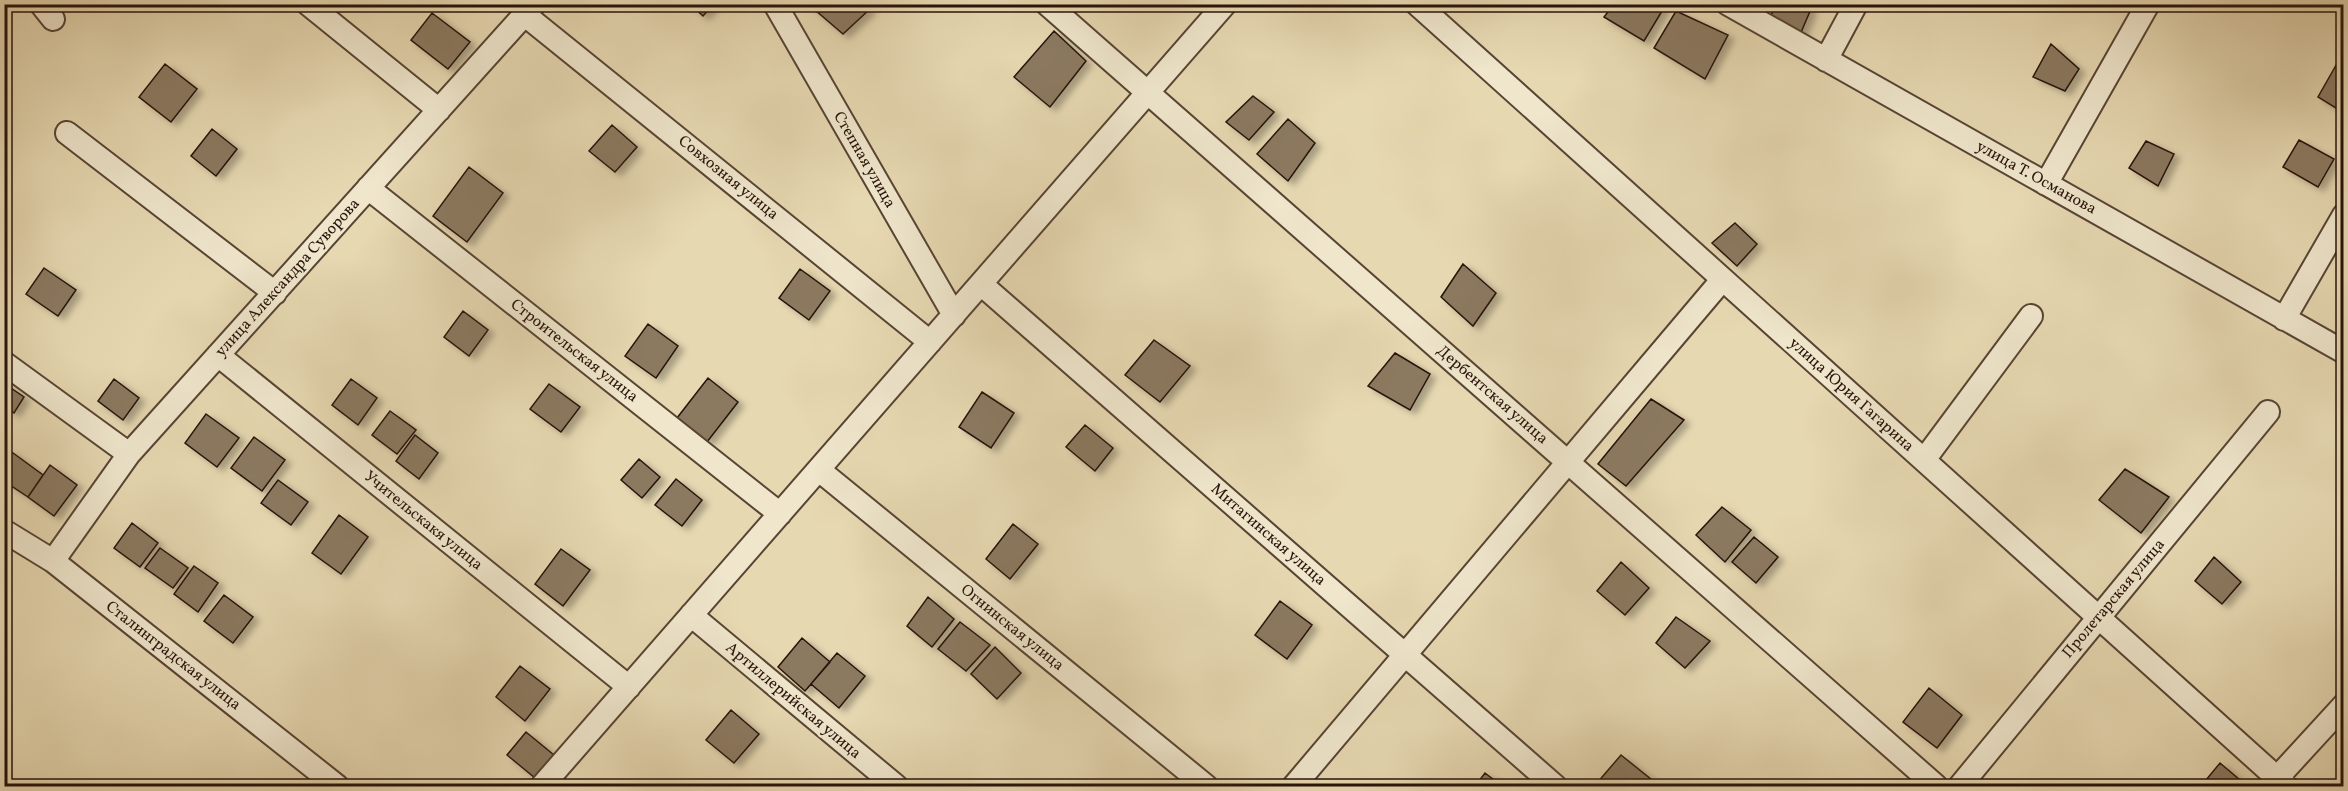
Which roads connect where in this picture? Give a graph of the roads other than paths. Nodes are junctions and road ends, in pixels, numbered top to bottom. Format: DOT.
graph roads {
  1 [pos="308,4"];
  2 [pos="775,4"];
  3 [pos="1047,4"];
  4 [pos="1226,4"];
  5 [pos="1417,4"];
  6 [pos="1728,4"];
  7 [pos="1857,4"];
  8 [pos="2148,4"];
  9 [pos="530,10"];
  10 [pos="1826,60"];
  11 [pos="1148,93"];
  12 [pos="439,110"];
  13 [pos="67,134"];
  14 [pos="2046,184"];
  15 [pos="368,188"];
  16 [pos="2343,215"];
  17 [pos="1722,280"];
  18 [pos="981,284"];
  19 [pos="274,293"];
  20 [pos="954,315"];
  21 [pos="2031,315"];
  22 [pos="2284,319"];
  23 [pos="930,342"];
  24 [pos="2343,352"];
  25 [pos="218,356"];
  26 [pos="4,363"];
  27 [pos="2268,412"];
  28 [pos="129,454"];
  29 [pos="1924,460"];
  30 [pos="1568,462"];
  31 [pos="819,470"];
  32 [pos="780,514"];
  33 [pos="4,531"];
  34 [pos="53,561"];
  35 [pos="691,615"];
  36 [pos="2099,618"];
  37 [pos="1405,655"];
  38 [pos="629,687"];
  39 [pos="2343,705"];
  40 [pos="2282,782"];
  41 [pos="337,786"];
  42 [pos="543,786"];
  43 [pos="896,786"];
  44 [pos="1206,786"];
  45 [pos="1294,786"];
  46 [pos="1555,786"];
  47 [pos="1936,786"];
  48 [pos="1960,786"];
  1 -- 12 [label="street"];
  2 -- 20 [label="street, Степная улица"];
  3 -- 11 [label="street, Дербентская улица"];
  4 -- 11 [label="street"];
  5 -- 17 [label="street, улица Юрия Гагарина"];
  6 -- 10 [label="street, улица Т. Османова"];
  7 -- 10 [label="street"];
  8 -- 14 [label="street"];
  9 -- 12 [label="street, улица Александра Суворова"];
  9 -- 23 [label="street, Совхозная улица"];
  10 -- 14 [label="street, улица Т. Османова"];
  11 -- 18 [label="street"];
  11 -- 30 [label="street, Дербентская улица"];
  12 -- 15 [label="street, улица Александра Суворова"];
  13 -- 19 [label="street"];
  14 -- 22 [label="street, улица Т. Османова"];
  15 -- 19 [label="street, улица Александра Суворова"];
  15 -- 32 [label="street, Строительская улица"];
  16 -- 22 [label="street"];
  17 -- 29 [label="street, улица Юрия Гагарина"];
  17 -- 30 [label="street"];
  18 -- 20 [label="street"];
  18 -- 37 [label="street, Митагинская улица"];
  19 -- 25 [label="street, улица Александра Суворова"];
  20 -- 23 [label="street"];
  21 -- 29 [label="street"];
  22 -- 24 [label="street, улица Т. Османова"];
  23 -- 31 [label="street"];
  25 -- 28 [label="street, улица Александра Суворова"];
  25 -- 38 [label="street, Учительскакя улица"];
  26 -- 28 [label="street"];
  27 -- 36 [label="street, Пролетарская улица"];
  28 -- 34 [label="street, улица Александра Суворова"];
  29 -- 36 [label="street, улица Юрия Гагарина"];
  30 -- 37 [label="street"];
  30 -- 47 [label="street, Дербентская улица"];
  31 -- 32 [label="street"];
  31 -- 44 [label="street, Огнинская улица"];
  32 -- 35 [label="street"];
  33 -- 34 [label="street, Сталинградская улица"];
  34 -- 41 [label="street, Сталинградская улица"];
  35 -- 38 [label="street"];
  35 -- 43 [label="street, Артиллерийская улица"];
  36 -- 40 [label="street, улица Юрия Гагарина"];
  36 -- 48 [label="street, Пролетарская улица"];
  37 -- 45 [label="street"];
  37 -- 46 [label="street, Митагинская улица"];
  38 -- 42 [label="street"];
  39 -- 40 [label="street"];
}
